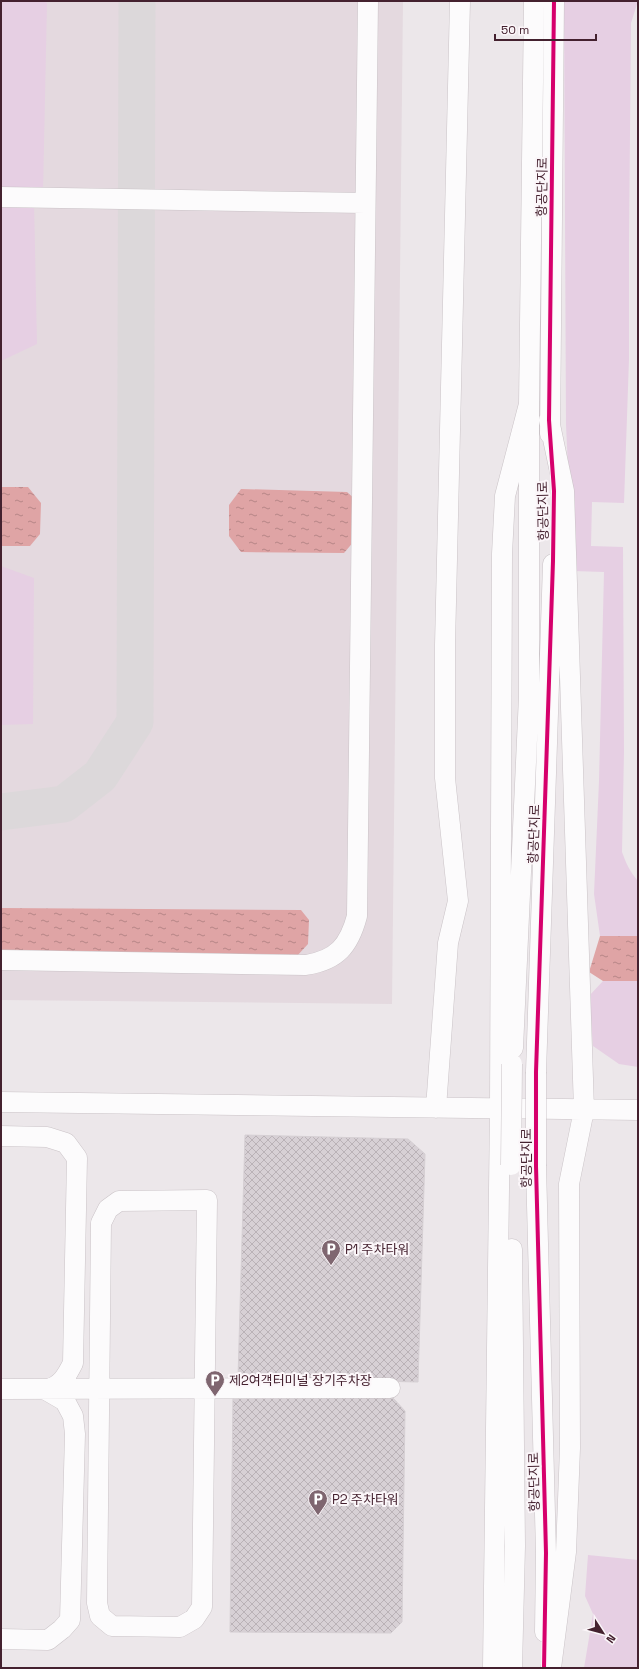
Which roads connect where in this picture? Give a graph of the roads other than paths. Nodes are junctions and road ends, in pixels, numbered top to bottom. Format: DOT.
graph roads {
  1 [pos="368,1"];
  2 [pos="460,1"];
  3 [pos="534,1"];
  4 [pos="554,1"];
  5 [pos="1,197"];
  6 [pos="364,202"];
  7 [pos="529,404"];
  8 [pos="559,561"];
  9 [pos="1,960"];
  10 [pos="1,1102"];
  11 [pos="436,1108"];
  12 [pos="500,1109"];
  13 [pos="584,1110"];
  14 [pos="638,1110"];
  15 [pos="1,1136"];
  16 [pos="390,1388"];
  17 [pos="1,1389"];
  18 [pos="99,1389"];
  19 [pos="205,1389"];
  20 [pos="46,1390"];
  21 [pos="1,1639"];
  22 [pos="493,1668"];
  23 [pos="512,1668"];
  24 [pos="544,1668"];
  25 [pos="551,1668"];
  1 -- 6 [label="street"];
  2 -- 11 [label="street"];
  3 -- 7 [label="street, 항공단지로"];
  4 -- 8 [label="street, 항공단지로"];
  5 -- 6 [label="street"];
  6 -- 9 [label="street"];
  7 -- 12 [label="street"];
  7 -- 23 [label="street, 항공단지로, bridge"];
  8 -- 13 [label="street"];
  8 -- 24 [label="street, 항공단지로, bridge"];
  10 -- 11 [label="street"];
  11 -- 12 [label="street"];
  12 -- 13 [label="street"];
  12 -- 22 [label="street"];
  13 -- 14 [label="street"];
  13 -- 25 [label="street"];
  15 -- 20 [label="street"];
  16 -- 19 [label="street"];
  17 -- 20 [label="street"];
  18 -- 19 [label="street"];
  18 -- 19 [label="street"];
  18 -- 19 [label="street"];
  18 -- 20 [label="street"];
  20 -- 21 [label="street"];
}
